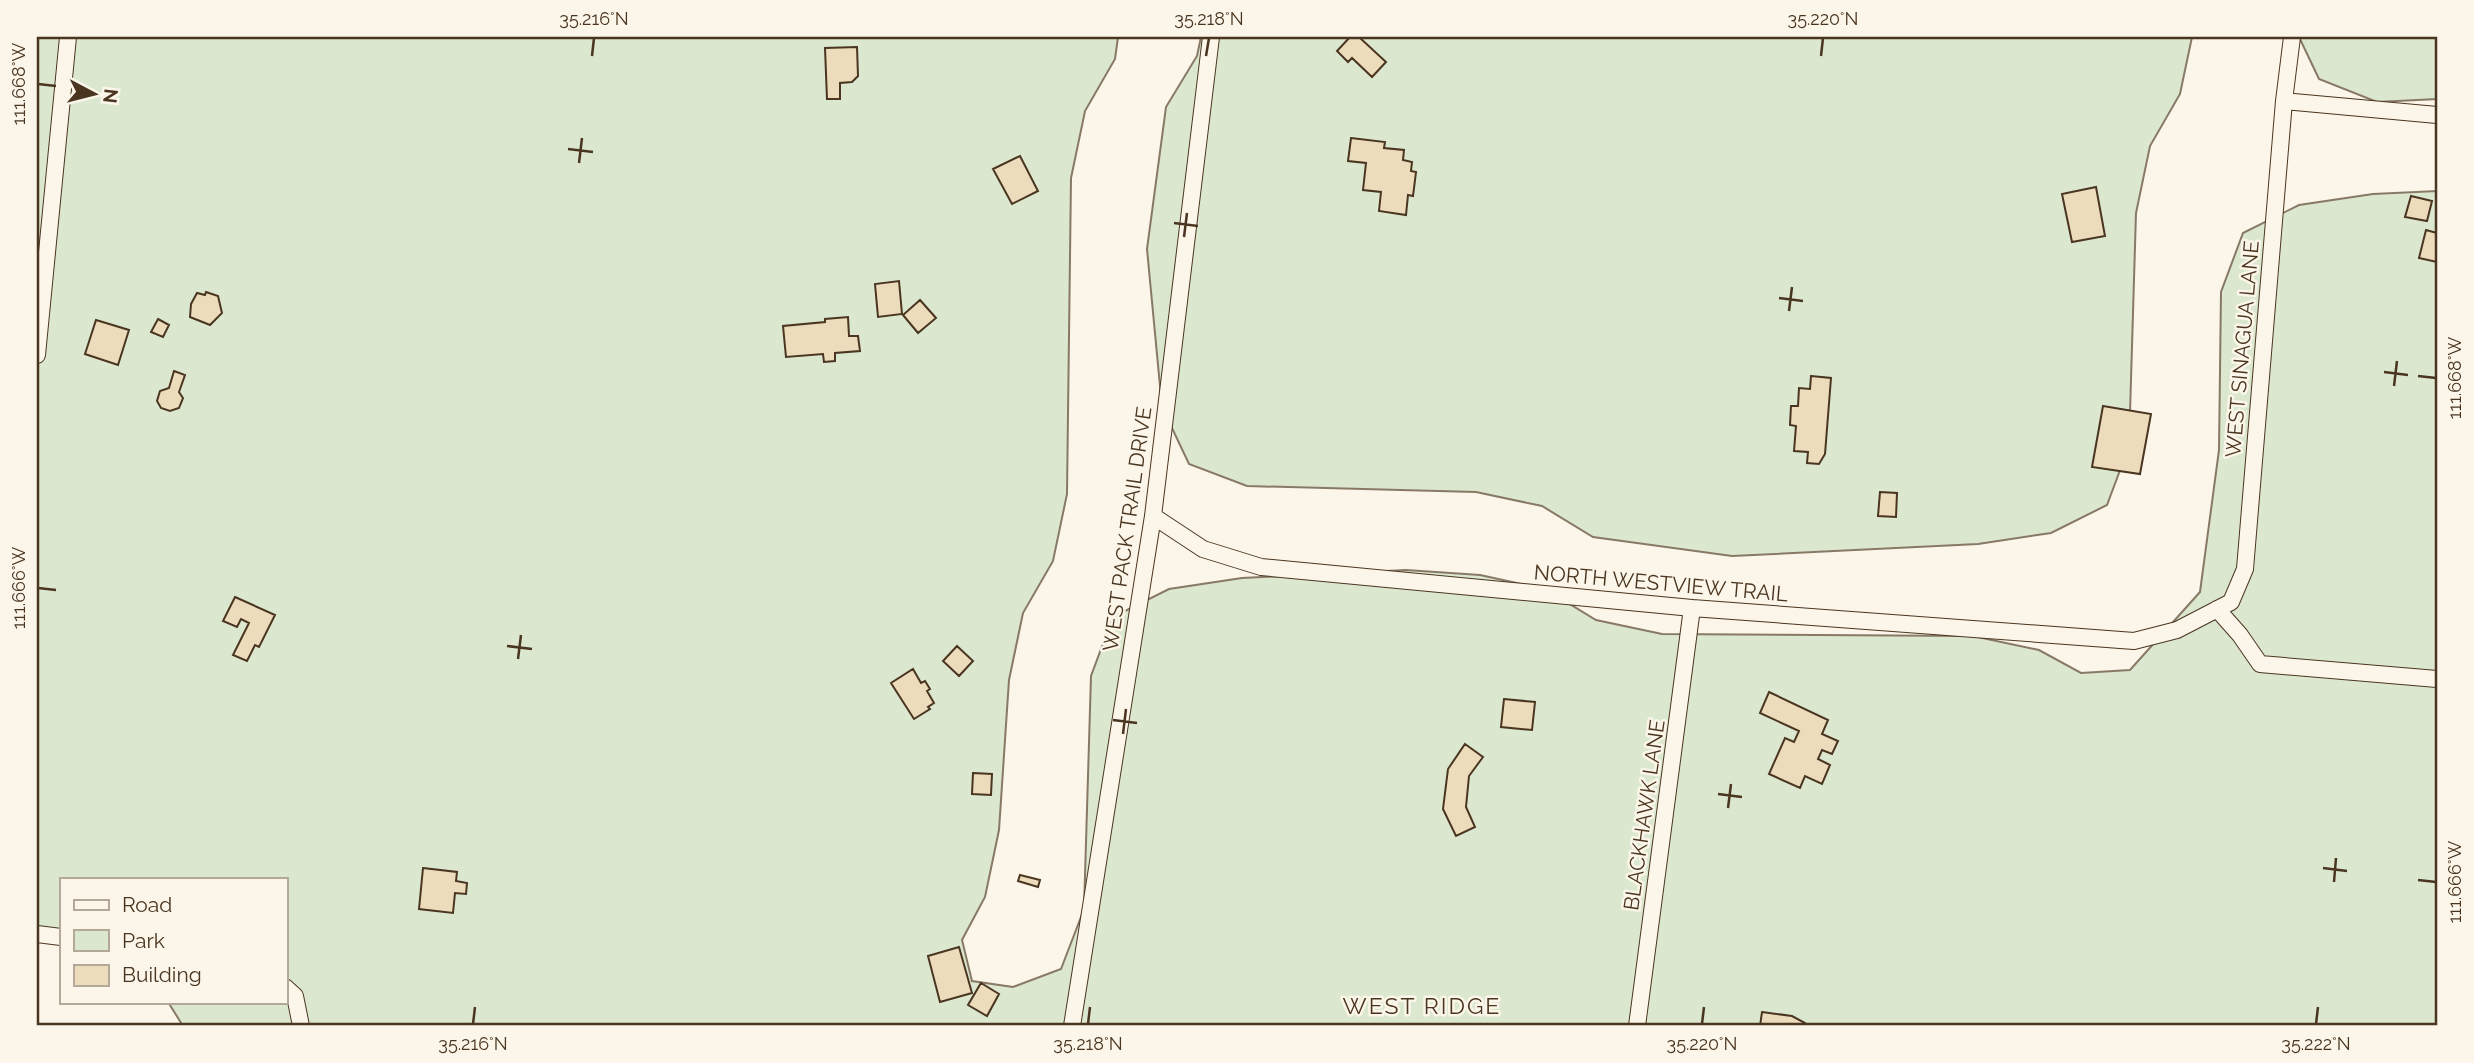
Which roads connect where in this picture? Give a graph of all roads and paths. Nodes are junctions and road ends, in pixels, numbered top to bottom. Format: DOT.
graph roads {
  1 [pos="68,37"];
  2 [pos="1211,37"];
  3 [pos="2291,37"];
  4 [pos="2284,101"];
  5 [pos="2437,115"];
  6 [pos="37,355"];
  7 [pos="1153,516"];
  8 [pos="1692,608"];
  9 [pos="2217,609"];
  10 [pos="2178,630"];
  11 [pos="2437,679"];
  12 [pos="37,933"];
  13 [pos="60,937"];
  14 [pos="287,989"];
  15 [pos="301,1026"];
  16 [pos="1072,1026"];
  17 [pos="1637,1026"];
  1 -- 6 [label="street"];
  2 -- 7 [label="street, WEST PACK TRAIL DRIVE"];
  3 -- 4 [label="street, WEST SINAGUA LANE"];
  4 -- 5 [label="street"];
  4 -- 9 [label="street, WEST SINAGUA LANE"];
  7 -- 8 [label="street, NORTH WESTVIEW TRAIL"];
  7 -- 16 [label="street, WEST PACK TRAIL DRIVE"];
  8 -- 10 [label="street, NORTH WESTVIEW TRAIL"];
  8 -- 17 [label="street, BLACKHAWK LANE"];
  9 -- 10 [label="street, WEST SINAGUA LANE"];
  9 -- 11 [label="street"];
  12 -- 13 [label="street"];
  14 -- 15 [label="street"];
}
